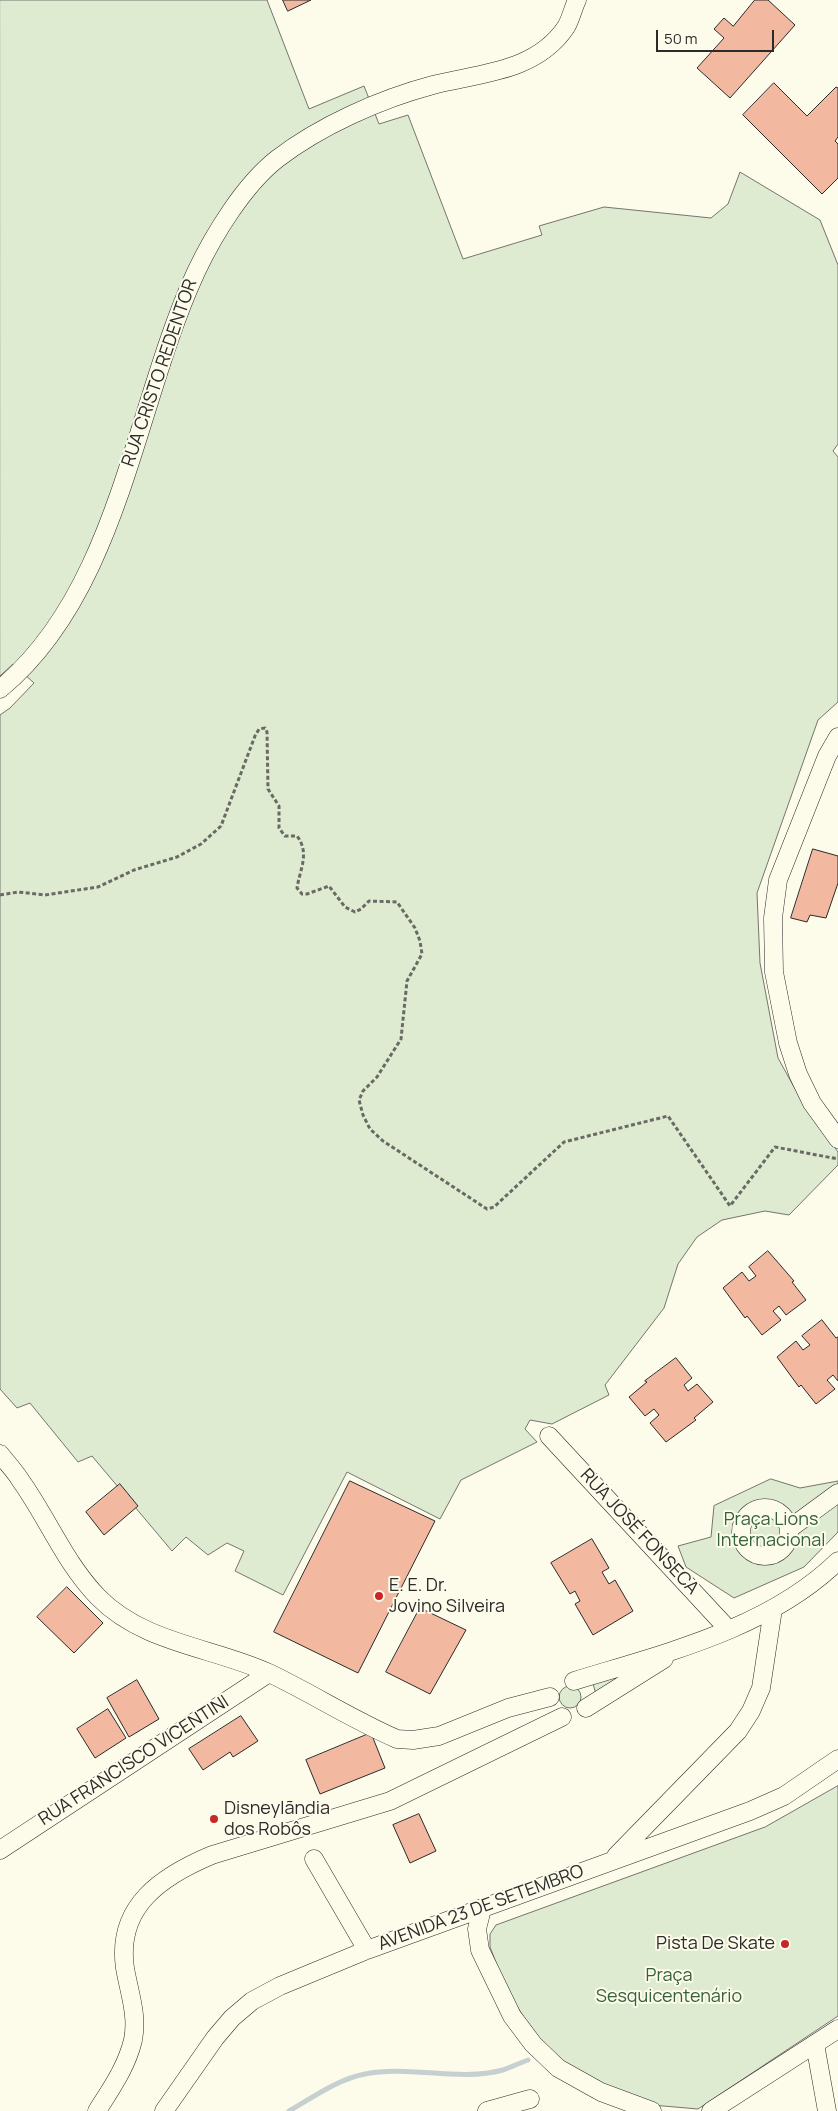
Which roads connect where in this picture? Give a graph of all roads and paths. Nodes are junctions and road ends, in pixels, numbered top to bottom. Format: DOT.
graph roads {
  1 [pos="577,0"];
  2 [pos="0,689"];
  3 [pos="838,737"];
  4 [pos="0,895"];
  5 [pos="838,1139"];
  6 [pos="838,1159"];
  7 [pos="550,1436"];
  8 [pos="0,1454"];
  9 [pos="838,1494"];
  10 [pos="789,1529"];
  11 [pos="838,1561"];
  12 [pos="773,1609"];
  13 [pos="728,1629"];
  14 [pos="693,1643"];
  15 [pos="269,1673"];
  16 [pos="574,1680"];
  17 [pos="550,1697"];
  18 [pos="586,1708"];
  19 [pos="562,1717"];
  20 [pos="838,1758"];
  21 [pos="0,1850"];
  22 [pos="314,1859"];
  23 [pos="612,1860"];
  24 [pos="482,1910"];
  25 [pos="366,1950"];
  26 [pos="838,2029"];
  27 [pos="816,2044"];
  28 [pos="530,2099"];
  29 [pos="97,2111"];
  30 [pos="164,2111"];
  31 [pos="487,2111"];
  32 [pos="652,2111"];
  33 [pos="710,2111"];
  34 [pos="827,2111"];
  1 -- 2 [label="street, RUA CRISTO REDENTOR"];
  3 -- 5 [label="street"];
  4 -- 6 [label="path"];
  7 -- 13 [label="street, RUA JOSÉ FONSECA"];
  8 -- 15 [label="street"];
  9 -- 10 [label="street"];
  11 -- 12 [label="street"];
  12 -- 13 [label="street"];
  12 -- 23 [label="street"];
  13 -- 14 [label="street"];
  14 -- 16 [label="street"];
  14 -- 18 [label="street"];
  15 -- 17 [label="street"];
  15 -- 21 [label="street, RUA FRANCISCO VICENTINI"];
  16 -- 17 [label="street"];
  16 -- 18 [label="street"];
  17 -- 19 [label="street"];
  18 -- 19 [label="street"];
  19 -- 29 [label="street"];
  20 -- 23 [label="street, AVENIDA 23 DE SETEMBRO"];
  22 -- 25 [label="street"];
  23 -- 24 [label="street, AVENIDA 23 DE SETEMBRO"];
  24 -- 25 [label="street, AVENIDA 23 DE SETEMBRO"];
  24 -- 32 [label="street"];
  25 -- 30 [label="street, AVENIDA 23 DE SETEMBRO"];
  26 -- 27 [label="street"];
  27 -- 33 [label="street"];
  27 -- 34 [label="street"];
  28 -- 31 [label="street"];
}
